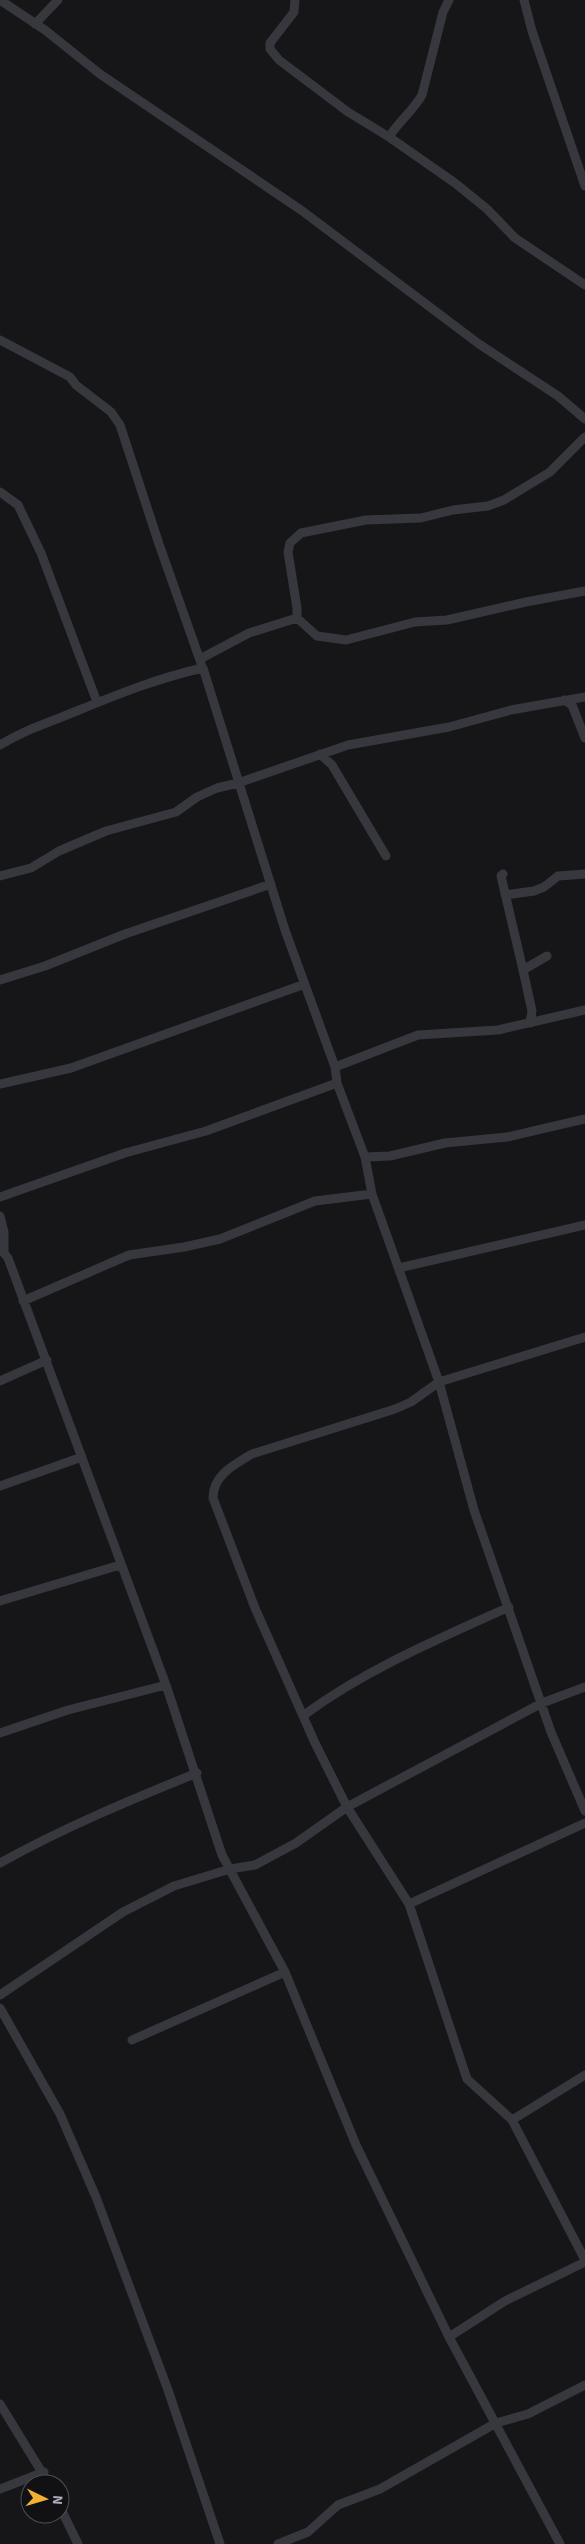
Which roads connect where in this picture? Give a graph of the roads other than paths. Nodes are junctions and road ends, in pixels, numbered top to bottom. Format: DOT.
graph roads {
  1 [pos="0,0"];
  2 [pos="58,0"];
  3 [pos="294,0"];
  4 [pos="449,0"];
  5 [pos="524,0"];
  6 [pos="35,24"];
  7 [pos="389,137"];
  8 [pos="585,186"];
  9 [pos="585,285"];
  10 [pos="0,340"];
  11 [pos="585,419"];
  12 [pos="585,437"];
  13 [pos="0,492"];
  14 [pos="585,591"];
  15 [pos="297,618"];
  16 [pos="201,664"];
  17 [pos="585,696"];
  18 [pos="564,700"];
  19 [pos="97,702"];
  20 [pos="585,738"];
  21 [pos="0,745"];
  22 [pos="320,754"];
  23 [pos="238,783"];
  24 [pos="386,856"];
  25 [pos="503,874"];
  26 [pos="585,874"];
  27 [pos="0,876"];
  28 [pos="271,884"];
  29 [pos="505,896"];
  30 [pos="547,956"];
  31 [pos="523,970"];
  32 [pos="0,980"];
  33 [pos="306,984"];
  34 [pos="585,1010"];
  35 [pos="530,1023"];
  36 [pos="335,1067"];
  37 [pos="337,1083"];
  38 [pos="0,1084"];
  39 [pos="585,1119"];
  40 [pos="365,1157"];
  41 [pos="372,1194"];
  42 [pos="0,1197"];
  43 [pos="0,1216"];
  44 [pos="585,1226"];
  45 [pos="2,1250"];
  46 [pos="399,1268"];
  47 [pos="23,1301"];
  48 [pos="585,1337"];
  49 [pos="46,1360"];
  50 [pos="0,1381"];
  51 [pos="439,1382"];
  52 [pos="82,1457"];
  53 [pos="0,1486"];
  54 [pos="120,1565"];
  55 [pos="0,1601"];
  56 [pos="509,1607"];
  57 [pos="166,1685"];
  58 [pos="585,1687"];
  59 [pos="542,1703"];
  60 [pos="304,1715"];
  61 [pos="0,1733"];
  62 [pos="197,1773"];
  63 [pos="347,1807"];
  64 [pos="585,1811"];
  65 [pos="585,1823"];
  66 [pos="0,1863"];
  67 [pos="230,1869"];
  68 [pos="409,1904"];
  69 [pos="285,1972"];
  70 [pos="0,1995"];
  71 [pos="0,2008"];
  72 [pos="132,2040"];
  73 [pos="585,2075"];
  74 [pos="512,2120"];
  75 [pos="585,2261"];
  76 [pos="448,2336"];
  77 [pos="585,2385"];
  78 [pos="0,2404"];
  79 [pos="496,2423"];
  80 [pos="44,2472"];
  81 [pos="0,2489"];
  82 [pos="68,2524"];
  83 [pos="78,2544"];
  84 [pos="220,2544"];
  85 [pos="278,2544"];
  86 [pos="560,2544"];
  1 -- 6 [label="street"];
  2 -- 6 [label="street"];
  3 -- 7 [label="street"];
  4 -- 7 [label="street"];
  5 -- 8 [label="street"];
  6 -- 11 [label="street"];
  7 -- 9 [label="street"];
  10 -- 16 [label="street"];
  12 -- 15 [label="street"];
  13 -- 19 [label="street"];
  14 -- 15 [label="street"];
  15 -- 16 [label="street"];
  16 -- 19 [label="street"];
  16 -- 23 [label="street"];
  17 -- 18 [label="street"];
  18 -- 20 [label="street"];
  18 -- 22 [label="street"];
  19 -- 21 [label="street"];
  22 -- 23 [label="street"];
  22 -- 24 [label="street"];
  23 -- 27 [label="street"];
  23 -- 28 [label="street"];
  25 -- 29 [label="street"];
  26 -- 29 [label="street"];
  28 -- 32 [label="street"];
  28 -- 33 [label="street"];
  29 -- 31 [label="street"];
  30 -- 31 [label="street"];
  31 -- 35 [label="street"];
  33 -- 36 [label="street"];
  33 -- 38 [label="street"];
  34 -- 35 [label="street"];
  35 -- 36 [label="street"];
  36 -- 37 [label="street"];
  37 -- 40 [label="street"];
  37 -- 42 [label="street"];
  39 -- 40 [label="street"];
  40 -- 41 [label="street"];
  41 -- 46 [label="street"];
  41 -- 47 [label="street"];
  43 -- 45 [label="street"];
  44 -- 46 [label="street"];
  45 -- 47 [label="street"];
  46 -- 51 [label="street"];
  47 -- 49 [label="street"];
  48 -- 51 [label="street"];
  49 -- 50 [label="street"];
  49 -- 52 [label="street"];
  51 -- 56 [label="street"];
  51 -- 60 [label="street"];
  52 -- 53 [label="street"];
  52 -- 54 [label="street"];
  54 -- 55 [label="street"];
  54 -- 57 [label="street"];
  56 -- 59 [label="street"];
  56 -- 60 [label="street"];
  57 -- 61 [label="street"];
  57 -- 62 [label="street"];
  58 -- 59 [label="street"];
  59 -- 63 [label="street"];
  59 -- 64 [label="street"];
  60 -- 63 [label="street"];
  62 -- 66 [label="street"];
  62 -- 67 [label="street"];
  63 -- 67 [label="street"];
  63 -- 68 [label="street"];
  65 -- 68 [label="street"];
  67 -- 69 [label="street"];
  67 -- 70 [label="street"];
  68 -- 74 [label="street"];
  69 -- 72 [label="street"];
  69 -- 76 [label="street"];
  71 -- 84 [label="street"];
  73 -- 74 [label="street"];
  74 -- 75 [label="street"];
  75 -- 76 [label="street"];
  76 -- 79 [label="street"];
  77 -- 79 [label="street"];
  78 -- 80 [label="street"];
  79 -- 85 [label="street"];
  79 -- 86 [label="street"];
  80 -- 81 [label="street"];
  82 -- 83 [label="street"];
}
